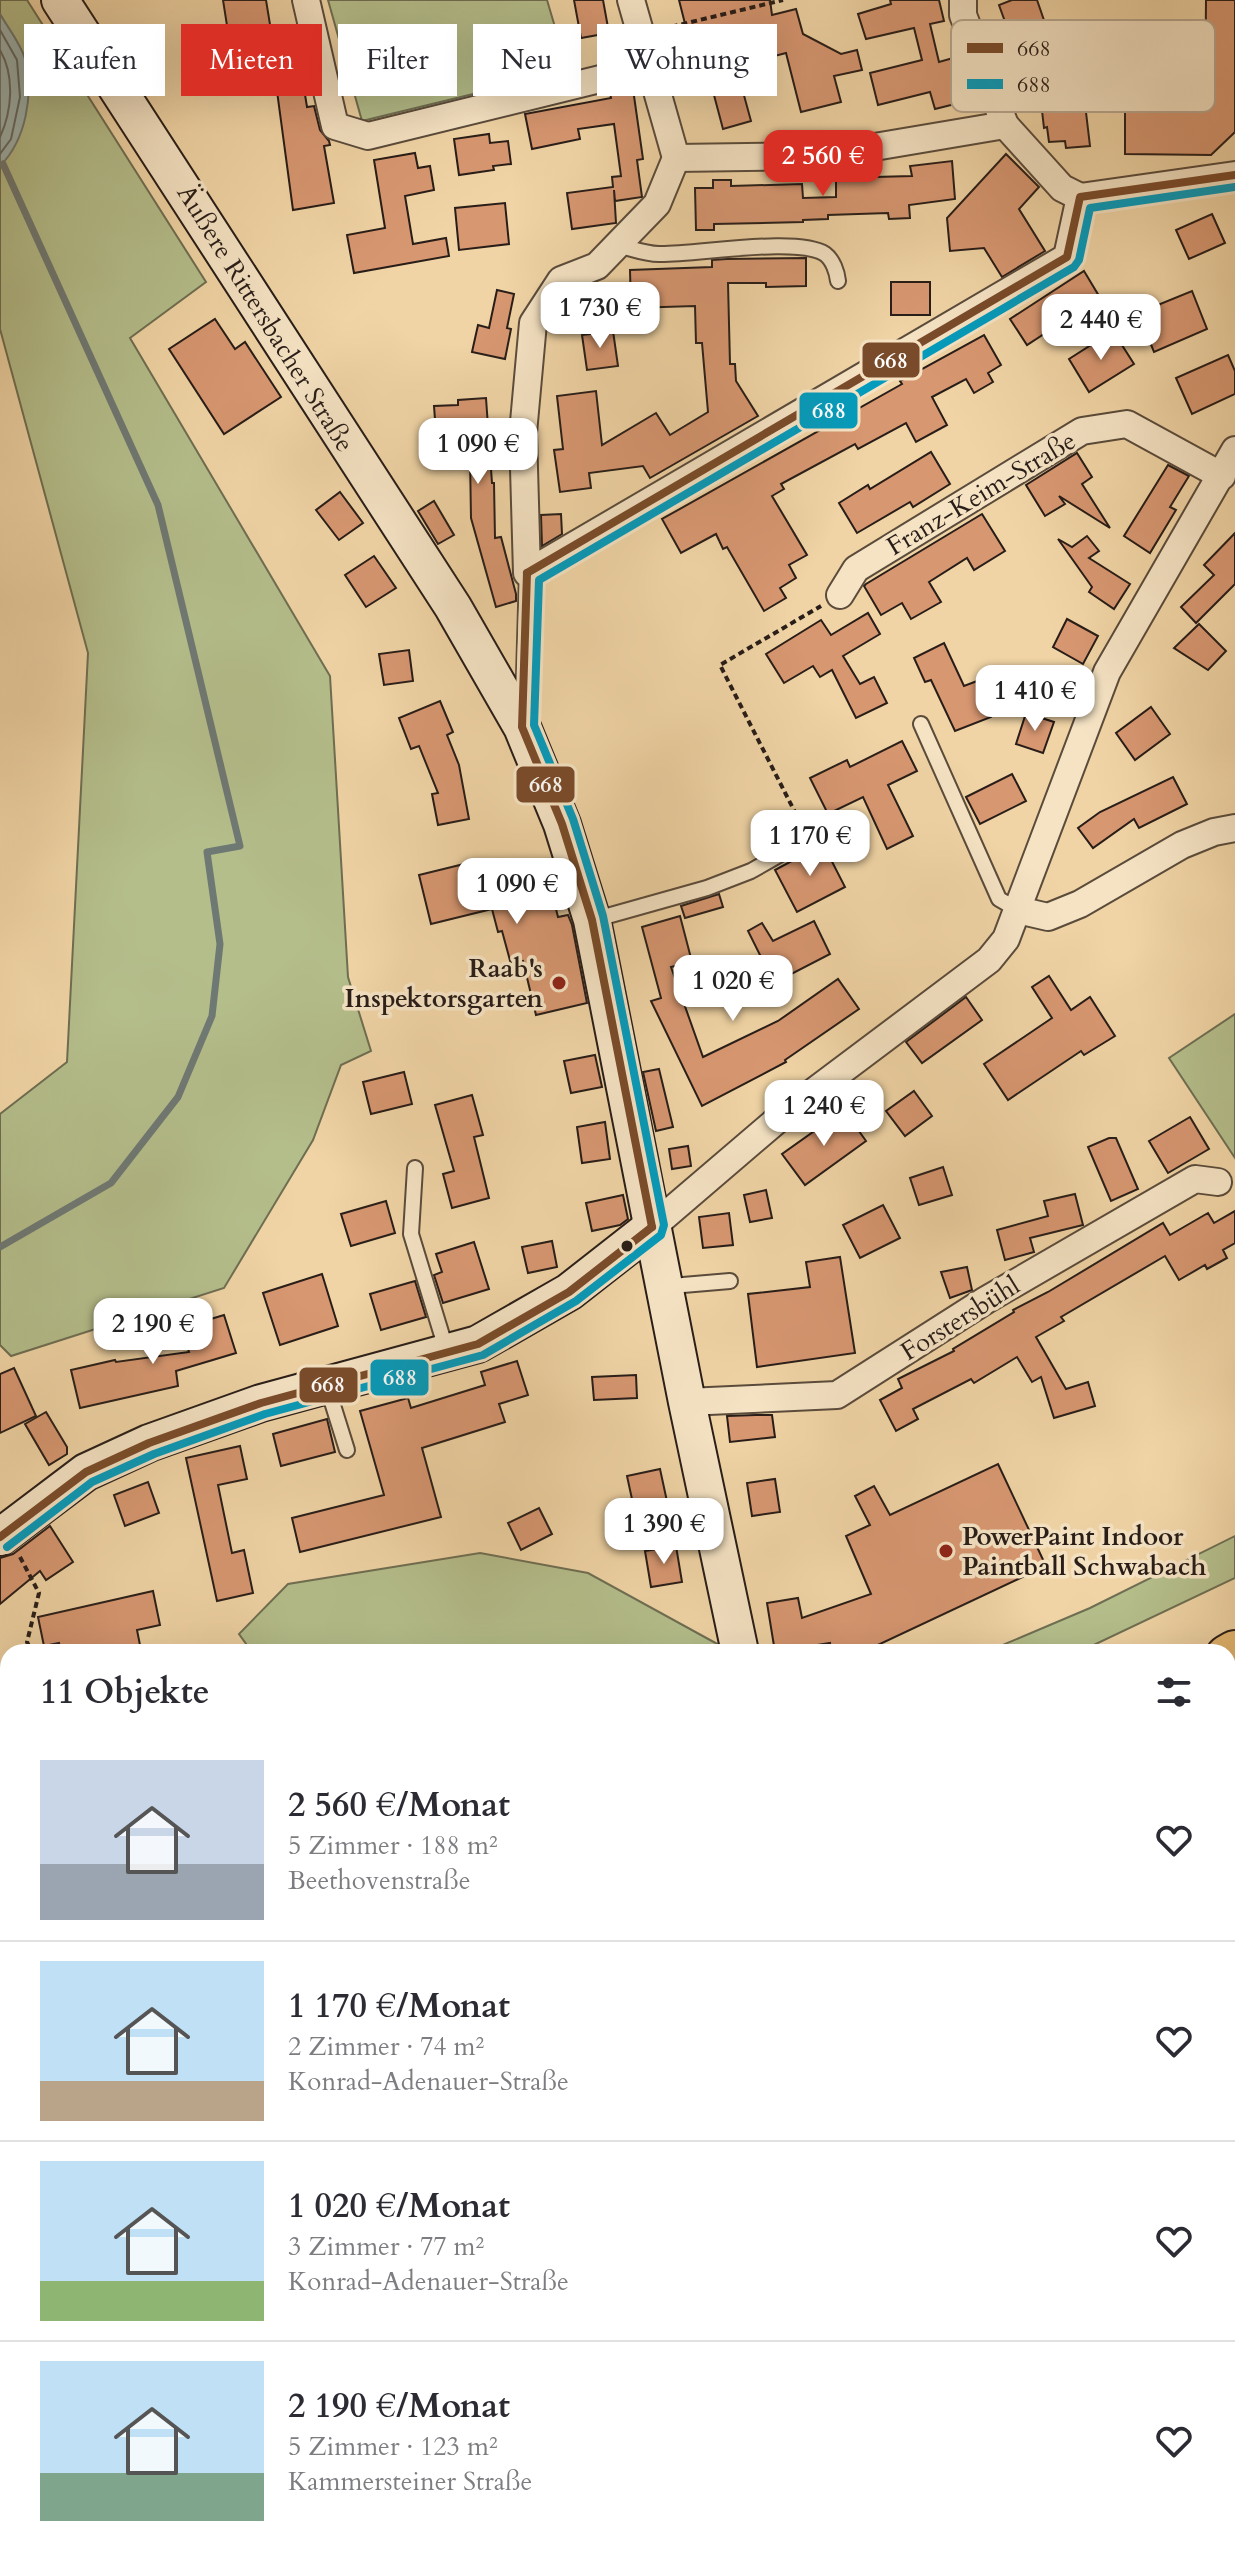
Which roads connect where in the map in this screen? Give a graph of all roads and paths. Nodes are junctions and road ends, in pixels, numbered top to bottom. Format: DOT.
graph roads {
  1 [pos="60,0"];
  2 [pos="306,0"];
  3 [pos="631,0"];
  4 [pos="783,0"];
  5 [pos="963,0"];
  6 [pos="965,20"];
  7 [pos="637,24"];
  8 [pos="682,24"];
  9 [pos="597,80"];
  10 [pos="658,96"];
  11 [pos="1000,112"];
  12 [pos="1005,125"];
  13 [pos="676,158"];
  14 [pos="1235,175"];
  15 [pos="1080,197"];
  16 [pos="617,245"];
  17 [pos="838,281"];
  18 [pos="1235,450"];
  19 [pos="1222,476"];
  20 [pos="527,573"];
  21 [pos="840,595"];
  22 [pos="921,724"];
  23 [pos="522,727"];
  24 [pos="1235,828"];
  25 [pos="809,838"];
  26 [pos="1018,910"];
  27 [pos="592,920"];
  28 [pos="415,1168"];
  29 [pos="1218,1182"];
  30 [pos="652,1227"];
  31 [pos="730,1281"];
  32 [pos="665,1290"];
  33 [pos="447,1352"];
  34 [pos="327,1385"];
  35 [pos="687,1402"];
  36 [pos="347,1450"];
  37 [pos="4,1535"];
  38 [pos="28,1644"];
  39 [pos="738,1644"];
  1 -- 23 [label="main road, Äußere Rittersbacher Straße"];
  2 -- 9 [label="street"];
  3 -- 7 [label="street"];
  4 -- 8 [label="path"];
  5 -- 6 [label="street"];
  10 -- 13 [label="street"];
  11 -- 12 [label="street"];
  12 -- 13 [label="street"];
  12 -- 15 [label="street"];
  13 -- 16 [label="street"];
  14 -- 15 [label="street"];
  15 -- 20 [label="street"];
  16 -- 17 [label="lane"];
  16 -- 20 [label="street"];
  18 -- 19 [label="street"];
  19 -- 21 [label="street, Franz-Keim-Straße"];
  19 -- 26 [label="street"];
  20 -- 23 [label="lane"];
  21 -- 25 [label="path"];
  22 -- 26 [label="lane"];
  23 -- 27 [label="main road, Äußere Rittersbacher Straße"];
  24 -- 26 [label="street"];
  25 -- 27 [label="lane"];
  26 -- 30 [label="street"];
  27 -- 30 [label="main road, Äußere Rittersbacher Straße"];
  28 -- 33 [label="lane"];
  29 -- 35 [label="street, Forstersbühl"];
  30 -- 32 [label="main road, Äußere Rittersbacher Straße"];
  30 -- 33 [label="main road"];
  31 -- 32 [label="lane"];
  32 -- 35 [label="main road, Äußere Rittersbacher Straße"];
  33 -- 34 [label="main road"];
  34 -- 36 [label="lane"];
  34 -- 37 [label="main road"];
  35 -- 39 [label="main road, Äußere Rittersbacher Straße"];
  37 -- 38 [label="path"];
}
